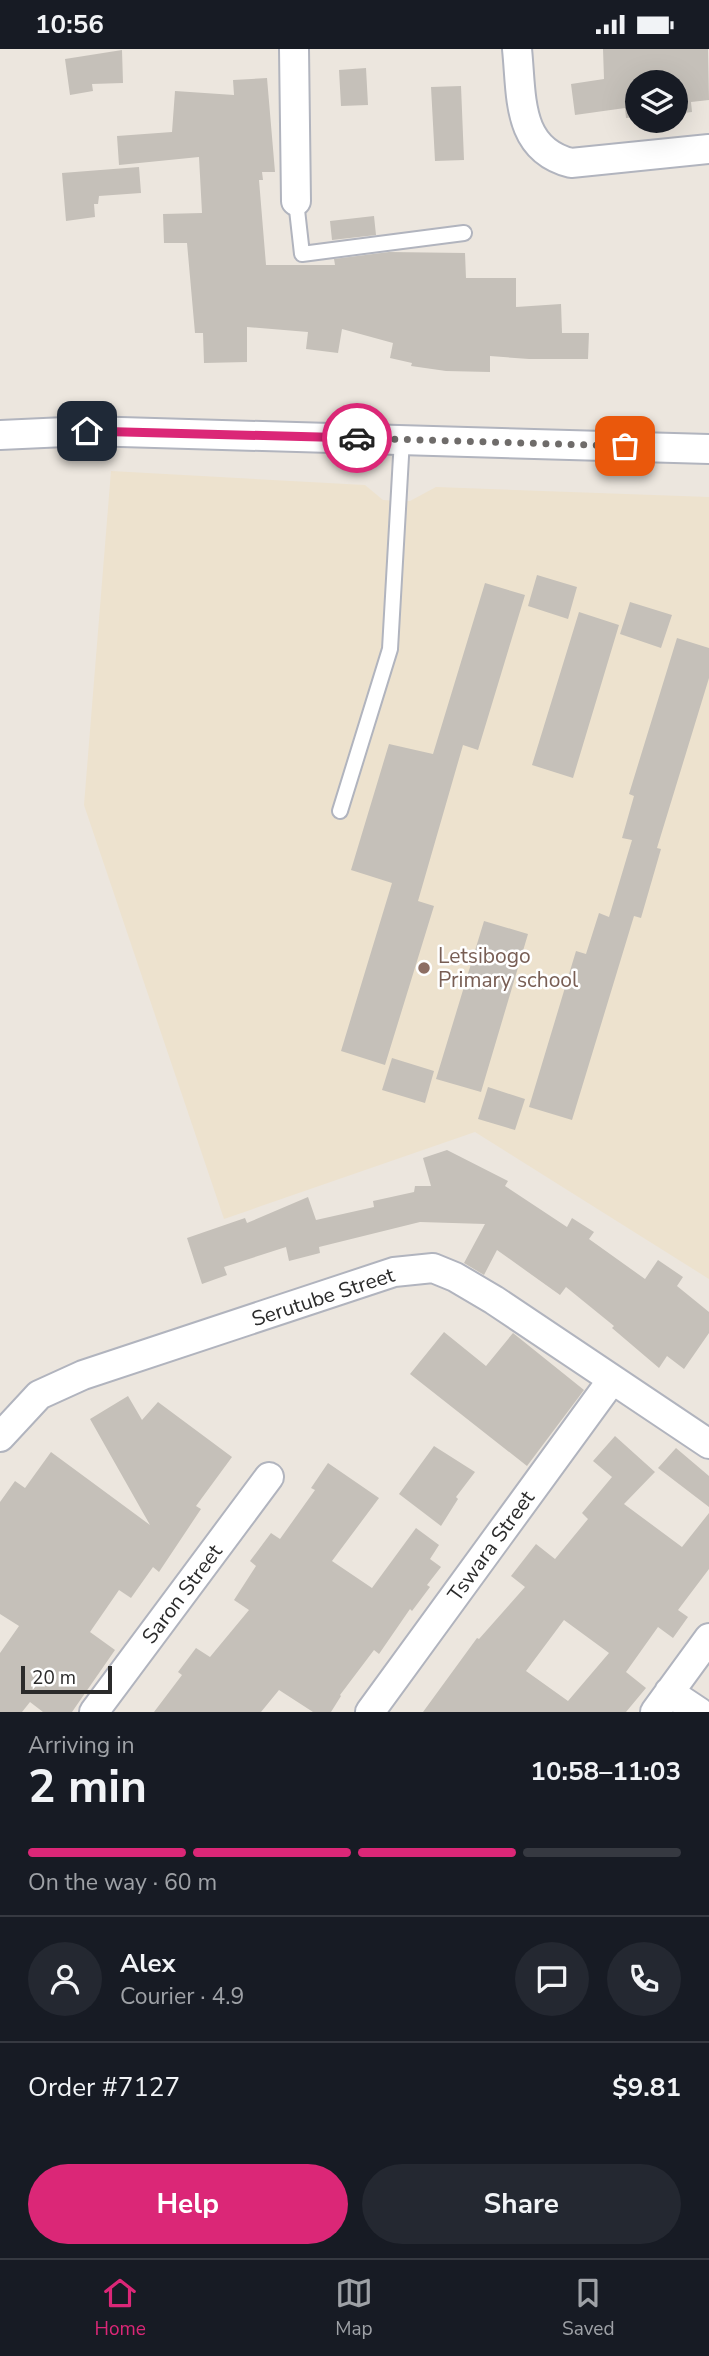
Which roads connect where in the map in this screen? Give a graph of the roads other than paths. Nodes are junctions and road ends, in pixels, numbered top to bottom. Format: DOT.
graph roads {
  1 [pos="294,49"];
  2 [pos="517,49"];
  3 [pos="709,149"];
  4 [pos="296,201"];
  5 [pos="464,233"];
  6 [pos="0,435"];
  7 [pos="402,439"];
  8 [pos="709,449"];
  9 [pos="341,811"];
  10 [pos="612,1380"];
  11 [pos="0,1437"];
  12 [pos="709,1444"];
  13 [pos="269,1477"];
  14 [pos="709,1638"];
  15 [pos="662,1702"];
  16 [pos="94,1712"];
  17 [pos="370,1712"];
  18 [pos="699,1712"];
  1 -- 4 [label="street"];
  2 -- 3 [label="street"];
  4 -- 5 [label="lane"];
  6 -- 7 [label="street"];
  7 -- 8 [label="street"];
  7 -- 9 [label="lane"];
  10 -- 11 [label="street, Serutube Street"];
  10 -- 12 [label="street, Serutube Street"];
  10 -- 17 [label="street, Tswara Street"];
  13 -- 16 [label="street, Saron Street"];
  14 -- 15 [label="street"];
  15 -- 18 [label="street"];
}
